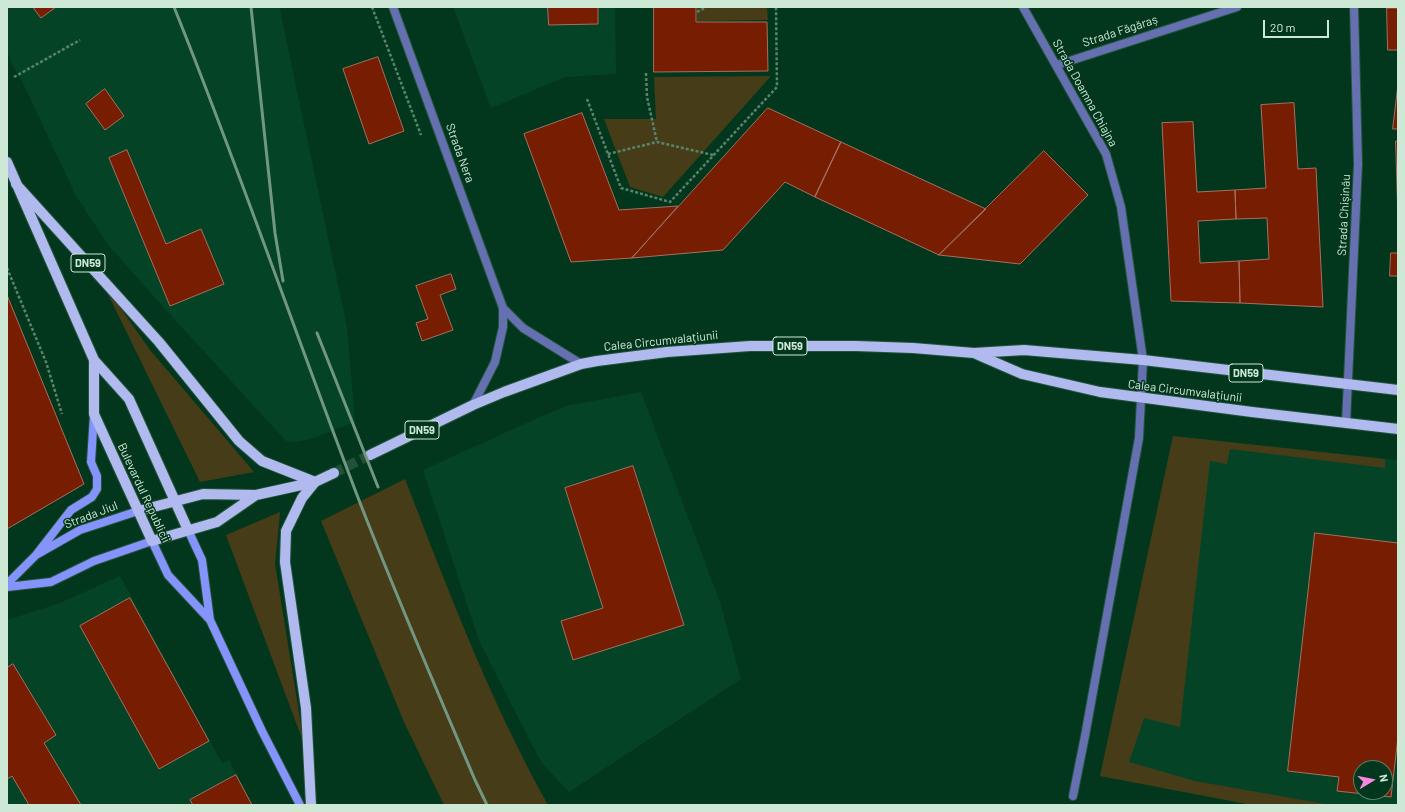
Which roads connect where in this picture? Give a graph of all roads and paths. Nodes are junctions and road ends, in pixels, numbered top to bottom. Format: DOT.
graph roads {
  1 [pos="372,7"];
  2 [pos="393,7"];
  3 [pos="706,7"];
  4 [pos="776,7"];
  5 [pos="1024,7"];
  6 [pos="1237,7"];
  7 [pos="1354,7"];
  8 [pos="696,12"];
  9 [pos="80,40"];
  10 [pos="1057,65"];
  11 [pos="646,73"];
  12 [pos="14,77"];
  13 [pos="587,99"];
  14 [pos="421,135"];
  15 [pos="657,142"];
  16 [pos="608,154"];
  17 [pos="713,155"];
  18 [pos="7,162"];
  19 [pos="16,184"];
  20 [pos="7,268"];
  21 [pos="503,308"];
  22 [pos="974,353"];
  23 [pos="94,360"];
  24 [pos="1143,360"];
  25 [pos="581,364"];
  26 [pos="1348,385"];
  27 [pos="1398,390"];
  28 [pos="1142,398"];
  29 [pos="473,405"];
  30 [pos="62,414"];
  31 [pos="94,414"];
  32 [pos="1346,423"];
  33 [pos="1398,429"];
  34 [pos="370,455"];
  35 [pos="334,473"];
  36 [pos="315,482"];
  37 [pos="256,495"];
  38 [pos="175,500"];
  39 [pos="138,511"];
  40 [pos="188,530"];
  41 [pos="152,541"];
  42 [pos="36,555"];
  43 [pos="7,585"];
  44 [pos="210,620"];
  45 [pos="1073,796"];
  46 [pos="300,805"];
  47 [pos="311,805"];
  1 -- 14 [label="path"];
  2 -- 21 [label="street, Strada Nera"];
  3 -- 8 [label="path"];
  4 -- 17 [label="path"];
  5 -- 10 [label="street, Strada Doamna Chiajna"];
  6 -- 10 [label="street, Strada Făgăraș"];
  7 -- 26 [label="street, Strada Chișinău"];
  9 -- 12 [label="path"];
  10 -- 24 [label="street, Strada Doamna Chiajna"];
  11 -- 15 [label="path"];
  13 -- 16 [label="path"];
  15 -- 16 [label="path"];
  15 -- 17 [label="path"];
  16 -- 17 [label="path"];
  18 -- 19 [label="main road, Bulevardul Republicii / DN59"];
  19 -- 23 [label="main road, Bulevardul Republicii / DN59"];
  19 -- 36 [label="main road, DN59"];
  20 -- 30 [label="path"];
  21 -- 25 [label="street, Strada Nera"];
  21 -- 29 [label="street, Strada Nera"];
  22 -- 24 [label="main road, Calea Circumvalațiunii / DN59"];
  22 -- 25 [label="main road, Calea Circumvalațiunii / DN59"];
  22 -- 28 [label="main road, Calea Circumvalațiunii / DN59"];
  23 -- 31 [label="main road, Bulevardul Republicii / DN59"];
  23 -- 38 [label="main road, Bulevardul Republicii / DN59"];
  24 -- 26 [label="main road, Calea Circumvalațiunii / DN59"];
  24 -- 28 [label="street, Strada Doamna Chiajna"];
  25 -- 29 [label="main road, Calea Circumvalațiunii / DN59"];
  26 -- 27 [label="main road, Calea Circumvalațiunii / DN59"];
  26 -- 32 [label="street, Strada Chișinău"];
  28 -- 32 [label="main road, Calea Circumvalațiunii / DN59"];
  28 -- 45 [label="street, Strada Doamna Chiajna"];
  29 -- 34 [label="main road, Calea Circumvalațiunii / DN59"];
  31 -- 39 [label="main road, Bulevardul Republicii / DN59"];
  31 -- 42 [label="main road"];
  32 -- 33 [label="main road, Calea Circumvalațiunii / DN59"];
  35 -- 36 [label="main road"];
  36 -- 37 [label="main road"];
  36 -- 47 [label="main road"];
  37 -- 38 [label="main road"];
  37 -- 40 [label="main road"];
  38 -- 39 [label="main road, Strada Jiul"];
  38 -- 40 [label="main road, Bulevardul Republicii / DN59"];
  39 -- 41 [label="main road, Bulevardul Republicii / DN59"];
  39 -- 42 [label="main road, Strada Jiul"];
  40 -- 41 [label="main road"];
  40 -- 44 [label="main road, Bulevardul Republicii"];
  41 -- 43 [label="main road, Strada Jiul"];
  41 -- 44 [label="main road, Bulevardul Republicii"];
  42 -- 43 [label="main road, Strada Jiul"];
  44 -- 46 [label="main road, Bulevardul Republicii"];
}
